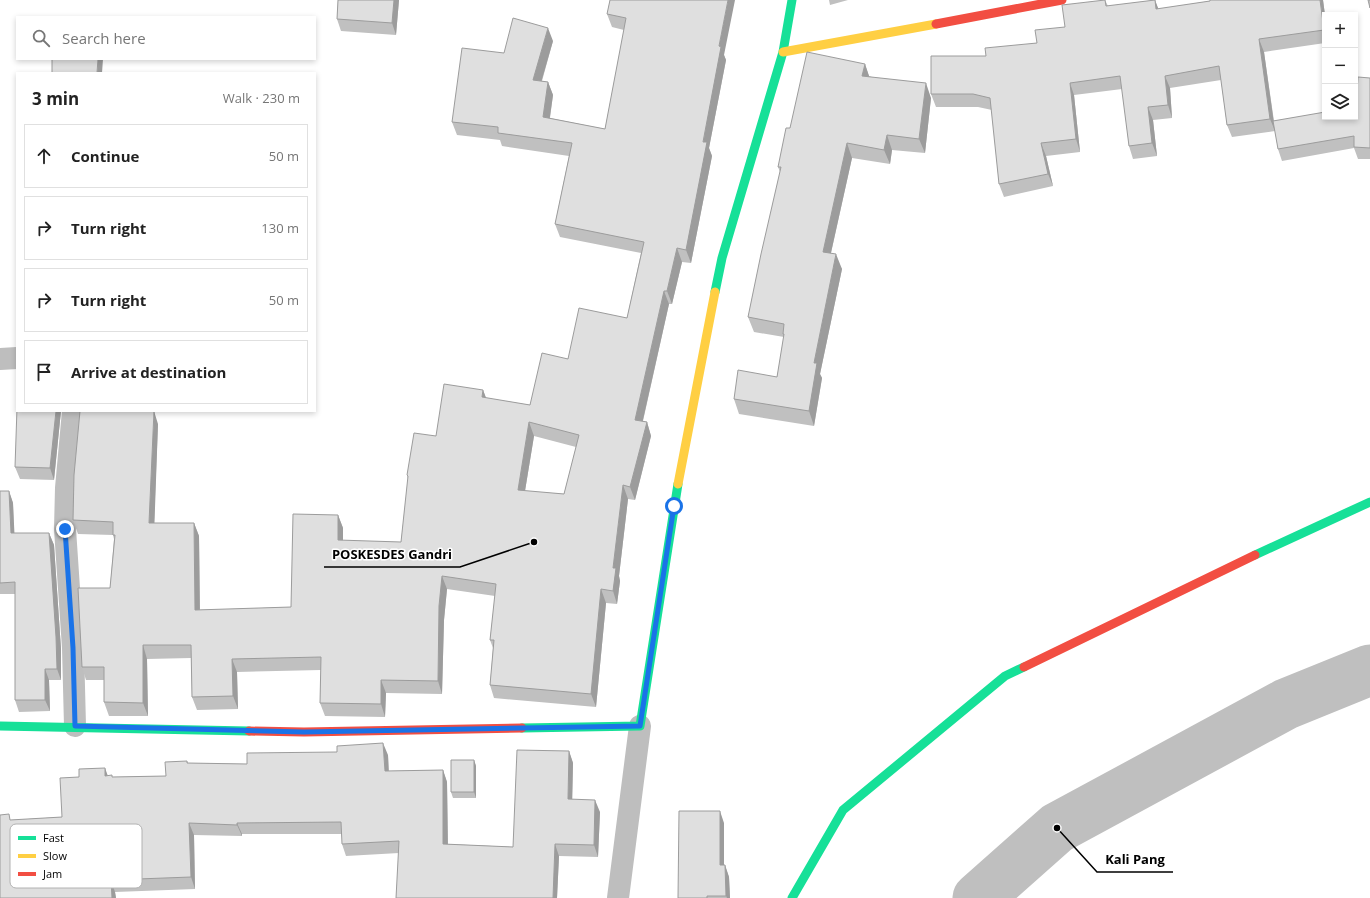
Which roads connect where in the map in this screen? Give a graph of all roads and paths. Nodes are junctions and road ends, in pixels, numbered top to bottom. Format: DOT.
graph roads {
  1 [pos="792,0"];
  2 [pos="1062,0"];
  3 [pos="783,52"];
  4 [pos="16,358"];
  5 [pos="0,359"];
  6 [pos="73,412"];
  7 [pos="1370,502"];
  8 [pos="0,726"];
  9 [pos="75,726"];
  10 [pos="640,726"];
  11 [pos="618,898"];
  12 [pos="792,898"];
  1 -- 3 [label="street"];
  2 -- 3 [label="street"];
  3 -- 10 [label="street"];
  4 -- 5 [label="street"];
  6 -- 9 [label="street"];
  7 -- 12 [label="street"];
  8 -- 9 [label="street"];
  9 -- 10 [label="street"];
  10 -- 11 [label="street"];
}
